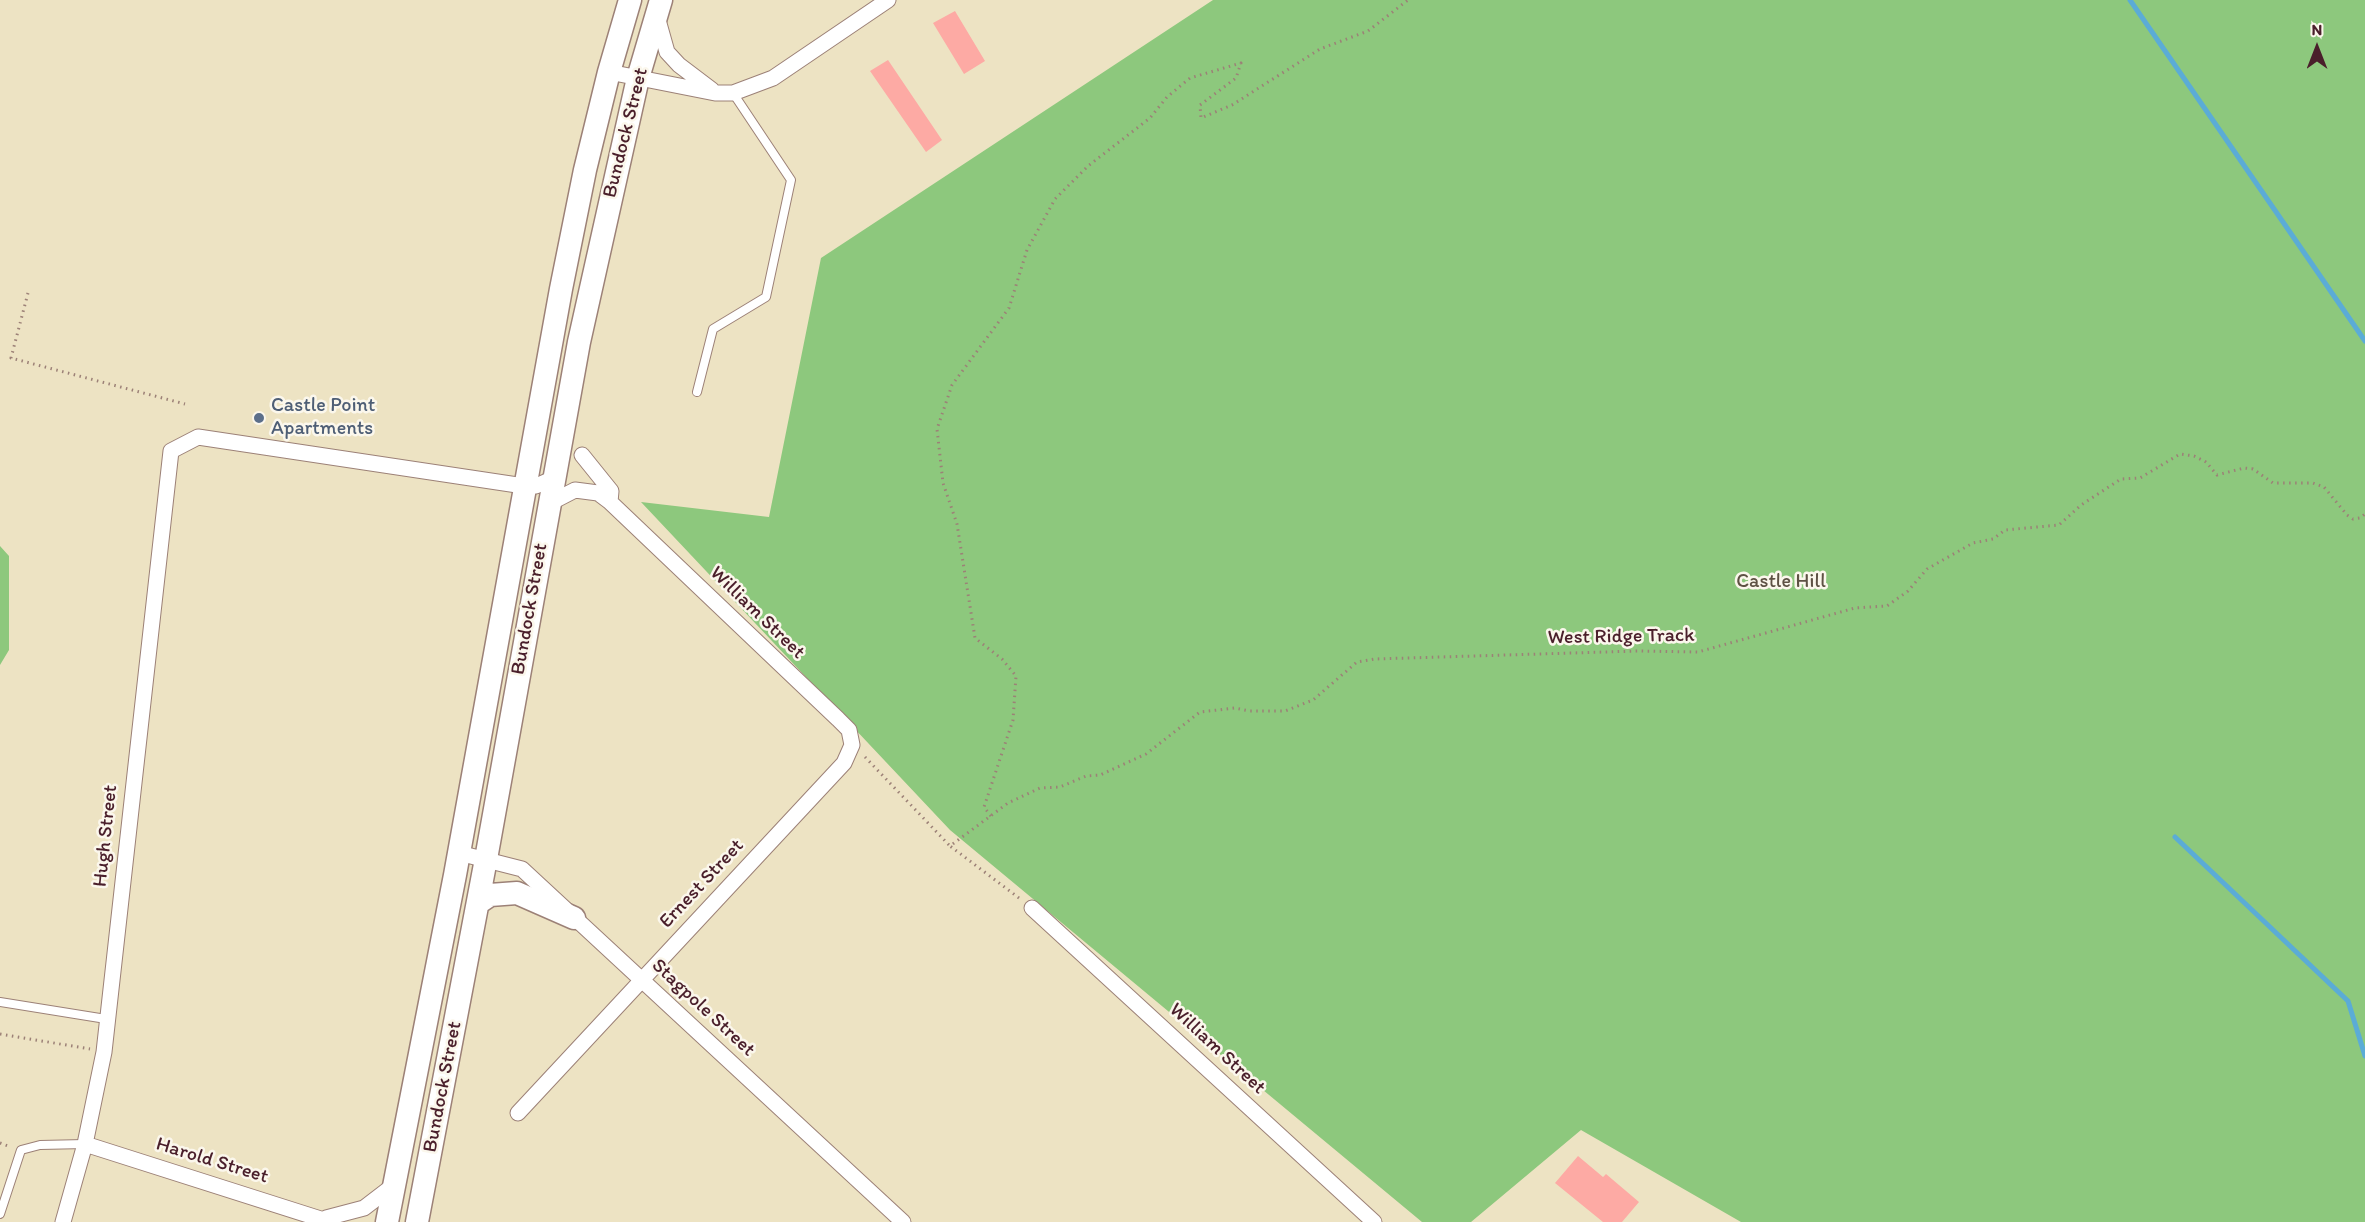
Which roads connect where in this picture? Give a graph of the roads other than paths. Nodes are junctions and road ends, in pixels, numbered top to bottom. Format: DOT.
graph roads {
  1 [pos="630,0"];
  2 [pos="888,0"];
  3 [pos="659,7"];
  4 [pos="609,72"];
  5 [pos="638,78"];
  6 [pos="716,93"];
  7 [pos="733,93"];
  8 [pos="697,392"];
  9 [pos="582,455"];
  10 [pos="554,478"];
  11 [pos="524,486"];
  12 [pos="610,502"];
  13 [pos="548,504"];
  14 [pos="844,763"];
  15 [pos="459,853"];
  16 [pos="486,859"];
  17 [pos="478,903"];
  18 [pos="1032,908"];
  19 [pos="574,918"];
  20 [pos="641,980"];
  21 [pos="0,1002"];
  22 [pos="106,1019"];
  23 [pos="518,1113"];
  24 [pos="85,1143"];
  25 [pos="394,1185"];
  26 [pos="0,1214"];
  27 [pos="328,1220"];
  28 [pos="63,1222"];
  29 [pos="387,1222"];
  30 [pos="417,1222"];
  31 [pos="903,1222"];
  32 [pos="1374,1222"];
  1 -- 4 [label="main road, Bundock Street"];
  2 -- 7 [label="street"];
  3 -- 5 [label="main road, Bundock Street"];
  3 -- 6 [label="street"];
  4 -- 5 [label="street"];
  4 -- 11 [label="main road, Bundock Street"];
  5 -- 6 [label="street"];
  5 -- 10 [label="main road, Bundock Street"];
  6 -- 7 [label="street"];
  7 -- 8 [label="lane"];
  9 -- 12 [label="street, William Street"];
  10 -- 11 [label="street"];
  10 -- 13 [label="main road, Bundock Street"];
  11 -- 15 [label="main road, Bundock Street"];
  11 -- 22 [label="street, Hugh Street"];
  12 -- 13 [label="street, William Street"];
  12 -- 14 [label="street, William Street"];
  13 -- 16 [label="main road, Bundock Street"];
  14 -- 20 [label="street, Ernest Street"];
  15 -- 16 [label="street, Stagpole Street"];
  15 -- 25 [label="main road, Bundock Street"];
  16 -- 17 [label="main road, Bundock Street"];
  16 -- 19 [label="street, Stagpole Street"];
  17 -- 19 [label="main road"];
  17 -- 30 [label="main road, Bundock Street"];
  18 -- 32 [label="street, William Street"];
  19 -- 20 [label="street, Stagpole Street"];
  20 -- 23 [label="street, Ernest Street"];
  20 -- 31 [label="street, Stagpole Street"];
  21 -- 22 [label="lane"];
  22 -- 24 [label="street, Hugh Street"];
  24 -- 26 [label="lane"];
  24 -- 27 [label="street, Harold Street"];
  24 -- 28 [label="street, Hugh Street"];
  25 -- 27 [label="street, Harold Street"];
  25 -- 29 [label="main road, Bundock Street"];
}
